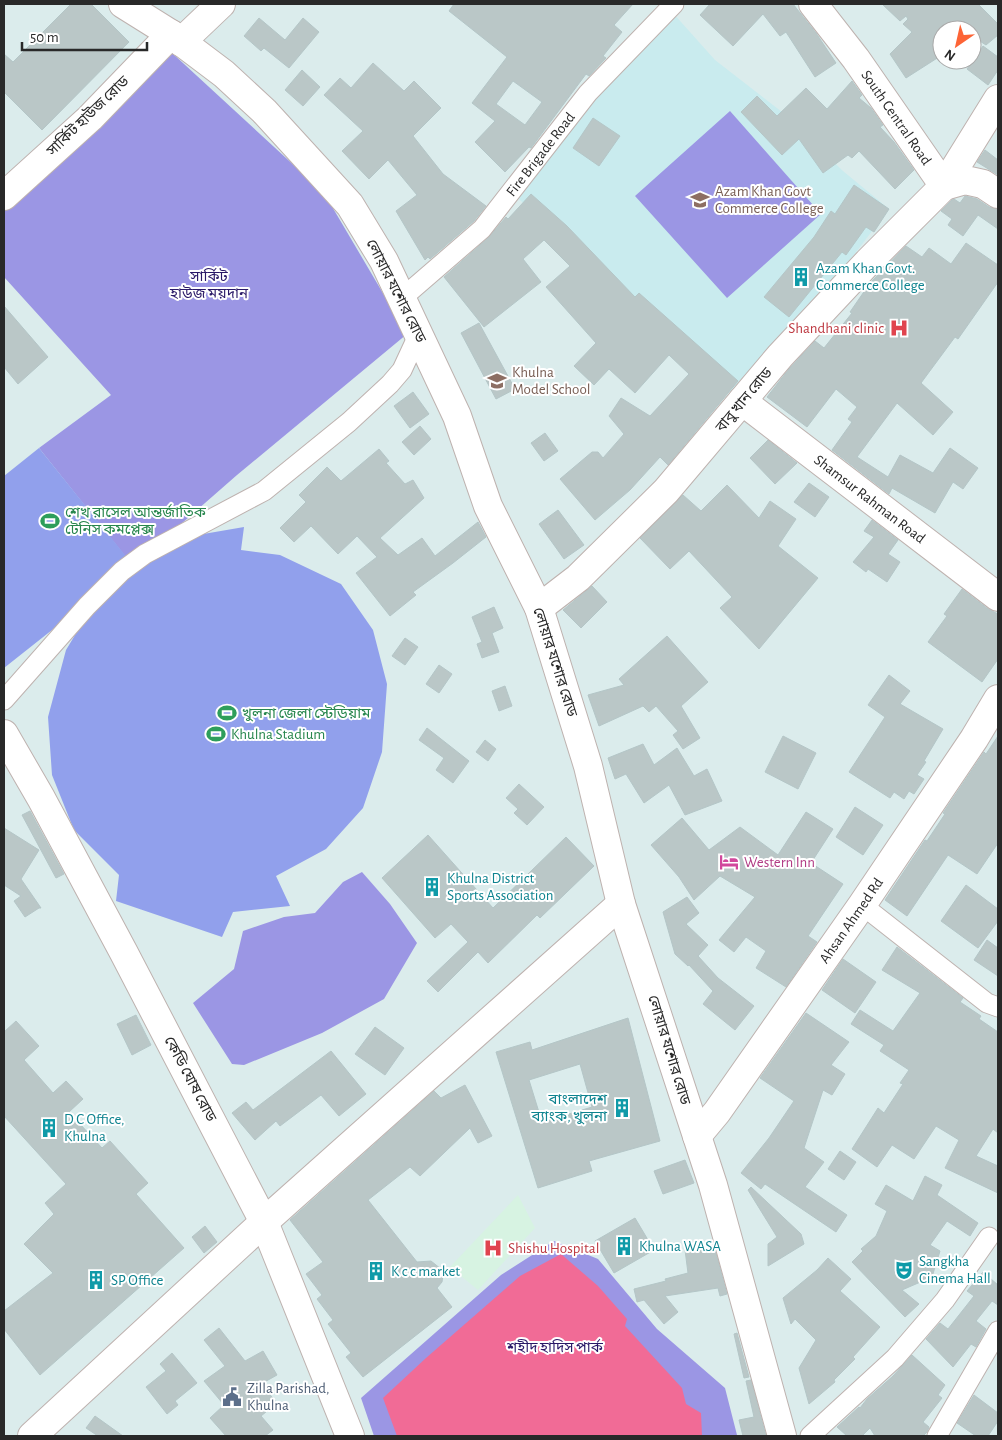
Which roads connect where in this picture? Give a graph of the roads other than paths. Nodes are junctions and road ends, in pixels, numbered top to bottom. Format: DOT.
graph roads {
  1 [pos="123,4"];
  2 [pos="221,4"];
  3 [pos="674,4"];
  4 [pos="813,4"];
  5 [pos="176,38"];
  6 [pos="998,99"];
  7 [pos="944,186"];
  8 [pos="998,194"];
  9 [pos="4,196"];
  10 [pos="401,299"];
  11 [pos="420,338"];
  12 [pos="742,401"];
  13 [pos="998,597"];
  14 [pos="539,608"];
  15 [pos="998,699"];
  16 [pos="4,700"];
  17 [pos="4,734"];
  18 [pos="621,904"];
  19 [pos="862,905"];
  20 [pos="998,1007"];
  21 [pos="697,1136"];
  22 [pos="264,1222"];
  23 [pos="988,1237"];
  24 [pos="998,1331"];
  25 [pos="32,1436"];
  26 [pos="350,1436"];
  27 [pos="782,1436"];
  28 [pos="810,1436"];
  29 [pos="937,1436"];
  1 -- 5 [label="main road, লোয়ার যশোর রোড"];
  2 -- 5 [label="main road, সার্কিট হাউজ রোড"];
  3 -- 10 [label="street, Fire Brigade Road"];
  4 -- 7 [label="main road, South Central Road"];
  5 -- 9 [label="main road, সার্কিট হাউজ রোড"];
  5 -- 10 [label="main road, লোয়ার যশোর রোড"];
  6 -- 7 [label="main road, বাবু খান রোড"];
  7 -- 8 [label="main road"];
  7 -- 12 [label="main road, বাবু খান রোড"];
  10 -- 11 [label="main road, লোয়ার যশোর রোড"];
  11 -- 14 [label="main road, লোয়ার যশোর রোড"];
  11 -- 16 [label="street"];
  12 -- 13 [label="main road, Shamsur Rahman Road"];
  12 -- 14 [label="main road, বাবু খান রোড"];
  14 -- 18 [label="main road, লোয়ার যশোর রোড"];
  15 -- 19 [label="main road, Ahsan Ahmed Rd"];
  17 -- 22 [label="main road, কেডি ঘোষ রোড"];
  18 -- 21 [label="main road, লোয়ার যশোর রোড"];
  18 -- 22 [label="main road"];
  19 -- 20 [label="street"];
  19 -- 21 [label="main road, Ahsan Ahmed Rd"];
  21 -- 27 [label="main road, লোয়ার যশোর রোড"];
  22 -- 25 [label="main road"];
  22 -- 26 [label="main road, কেডি ঘোষ রোড"];
  23 -- 28 [label="street"];
  24 -- 29 [label="street"];
}
